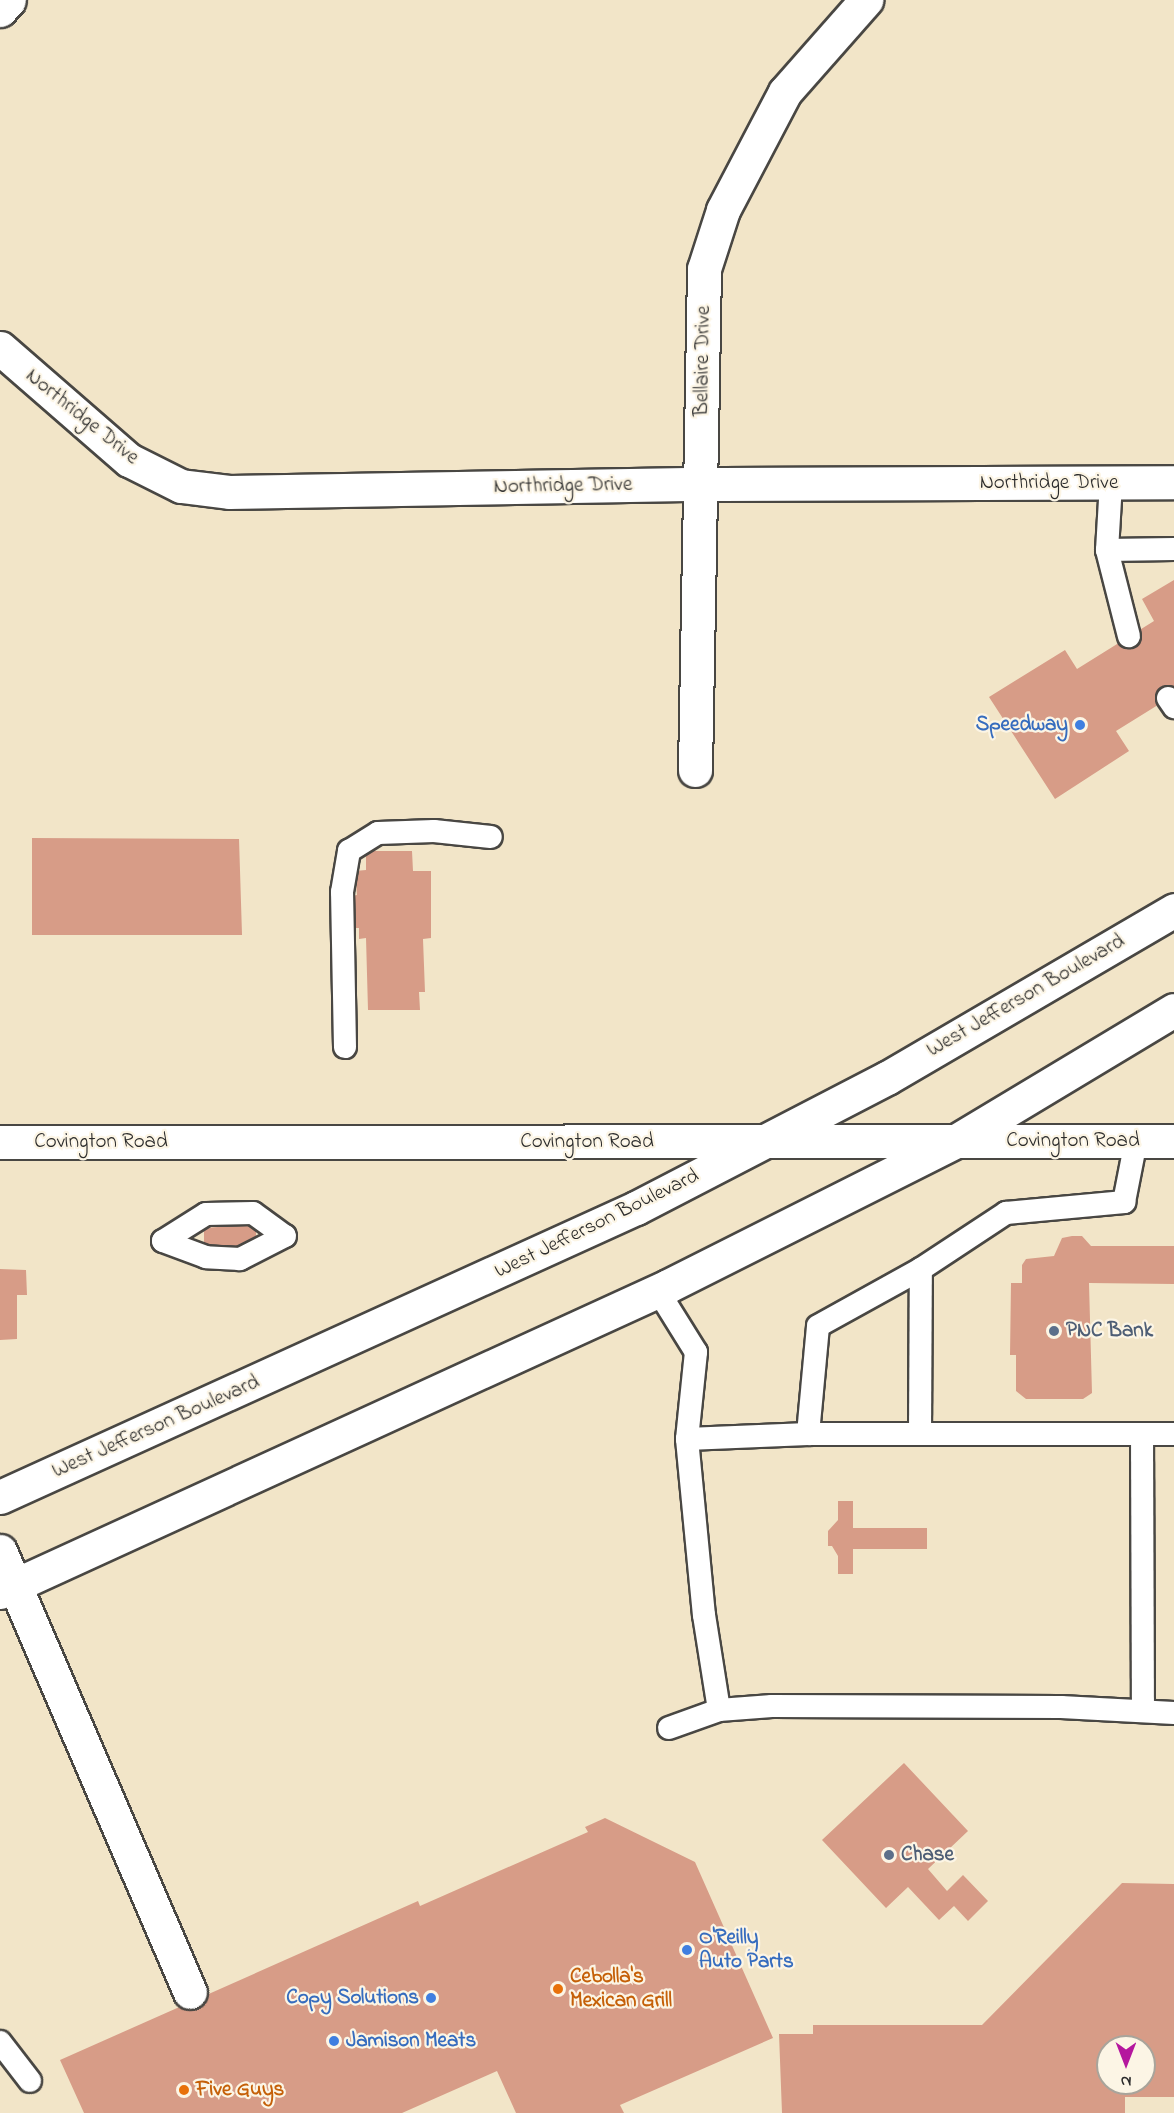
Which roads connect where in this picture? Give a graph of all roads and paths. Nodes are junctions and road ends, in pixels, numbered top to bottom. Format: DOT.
graph roads {
  1 [pos="9,0"];
  2 [pos="866,0"];
  3 [pos="0,10"];
  4 [pos="0,348"];
  5 [pos="1174,482"];
  6 [pos="1111,483"];
  7 [pos="701,484"];
  8 [pos="1174,549"];
  9 [pos="1107,550"];
  10 [pos="1129,636"];
  11 [pos="695,770"];
  12 [pos="490,837"];
  13 [pos="1174,910"];
  14 [pos="1174,1010"];
  15 [pos="345,1047"];
  16 [pos="956,1141"];
  17 [pos="1136,1141"];
  18 [pos="1174,1141"];
  19 [pos="0,1142"];
  20 [pos="760,1142"];
  21 [pos="921,1269"];
  22 [pos="658,1291"];
  23 [pos="808,1434"];
  24 [pos="920,1434"];
  25 [pos="1142,1434"];
  26 [pos="1174,1434"];
  27 [pos="687,1439"];
  28 [pos="0,1497"];
  29 [pos="0,1551"];
  30 [pos="8,1589"];
  31 [pos="719,1710"];
  32 [pos="1143,1711"];
  33 [pos="1174,1713"];
  34 [pos="669,1728"];
  35 [pos="190,1992"];
  36 [pos="0,2042"];
  37 [pos="30,2081"];
  1 -- 3 [label="main road"];
  2 -- 7 [label="main road, Bellaire Drive"];
  4 -- 7 [label="main road, Northridge Drive"];
  5 -- 6 [label="main road, Northridge Drive"];
  6 -- 7 [label="main road, Northridge Drive"];
  6 -- 9 [label="lane"];
  7 -- 11 [label="main road, Bellaire Drive"];
  8 -- 9 [label="lane"];
  9 -- 10 [label="lane"];
  12 -- 15 [label="lane"];
  13 -- 20 [label="main road, West Jefferson Boulevard"];
  14 -- 16 [label="main road"];
  16 -- 17 [label="main road, Covington Road"];
  16 -- 20 [label="main road, Covington Road"];
  16 -- 22 [label="main road"];
  17 -- 18 [label="main road, Covington Road"];
  17 -- 21 [label="lane"];
  19 -- 20 [label="main road, Covington Road"];
  20 -- 28 [label="main road, West Jefferson Boulevard"];
  21 -- 23 [label="lane"];
  21 -- 24 [label="lane"];
  22 -- 27 [label="lane"];
  22 -- 30 [label="main road"];
  23 -- 24 [label="lane"];
  23 -- 27 [label="lane"];
  24 -- 25 [label="lane"];
  25 -- 26 [label="lane"];
  25 -- 32 [label="lane"];
  27 -- 31 [label="lane"];
  29 -- 30 [label="main road"];
  30 -- 35 [label="main road"];
  31 -- 32 [label="lane"];
  31 -- 34 [label="lane"];
  32 -- 33 [label="lane"];
  36 -- 37 [label="lane"];
}
